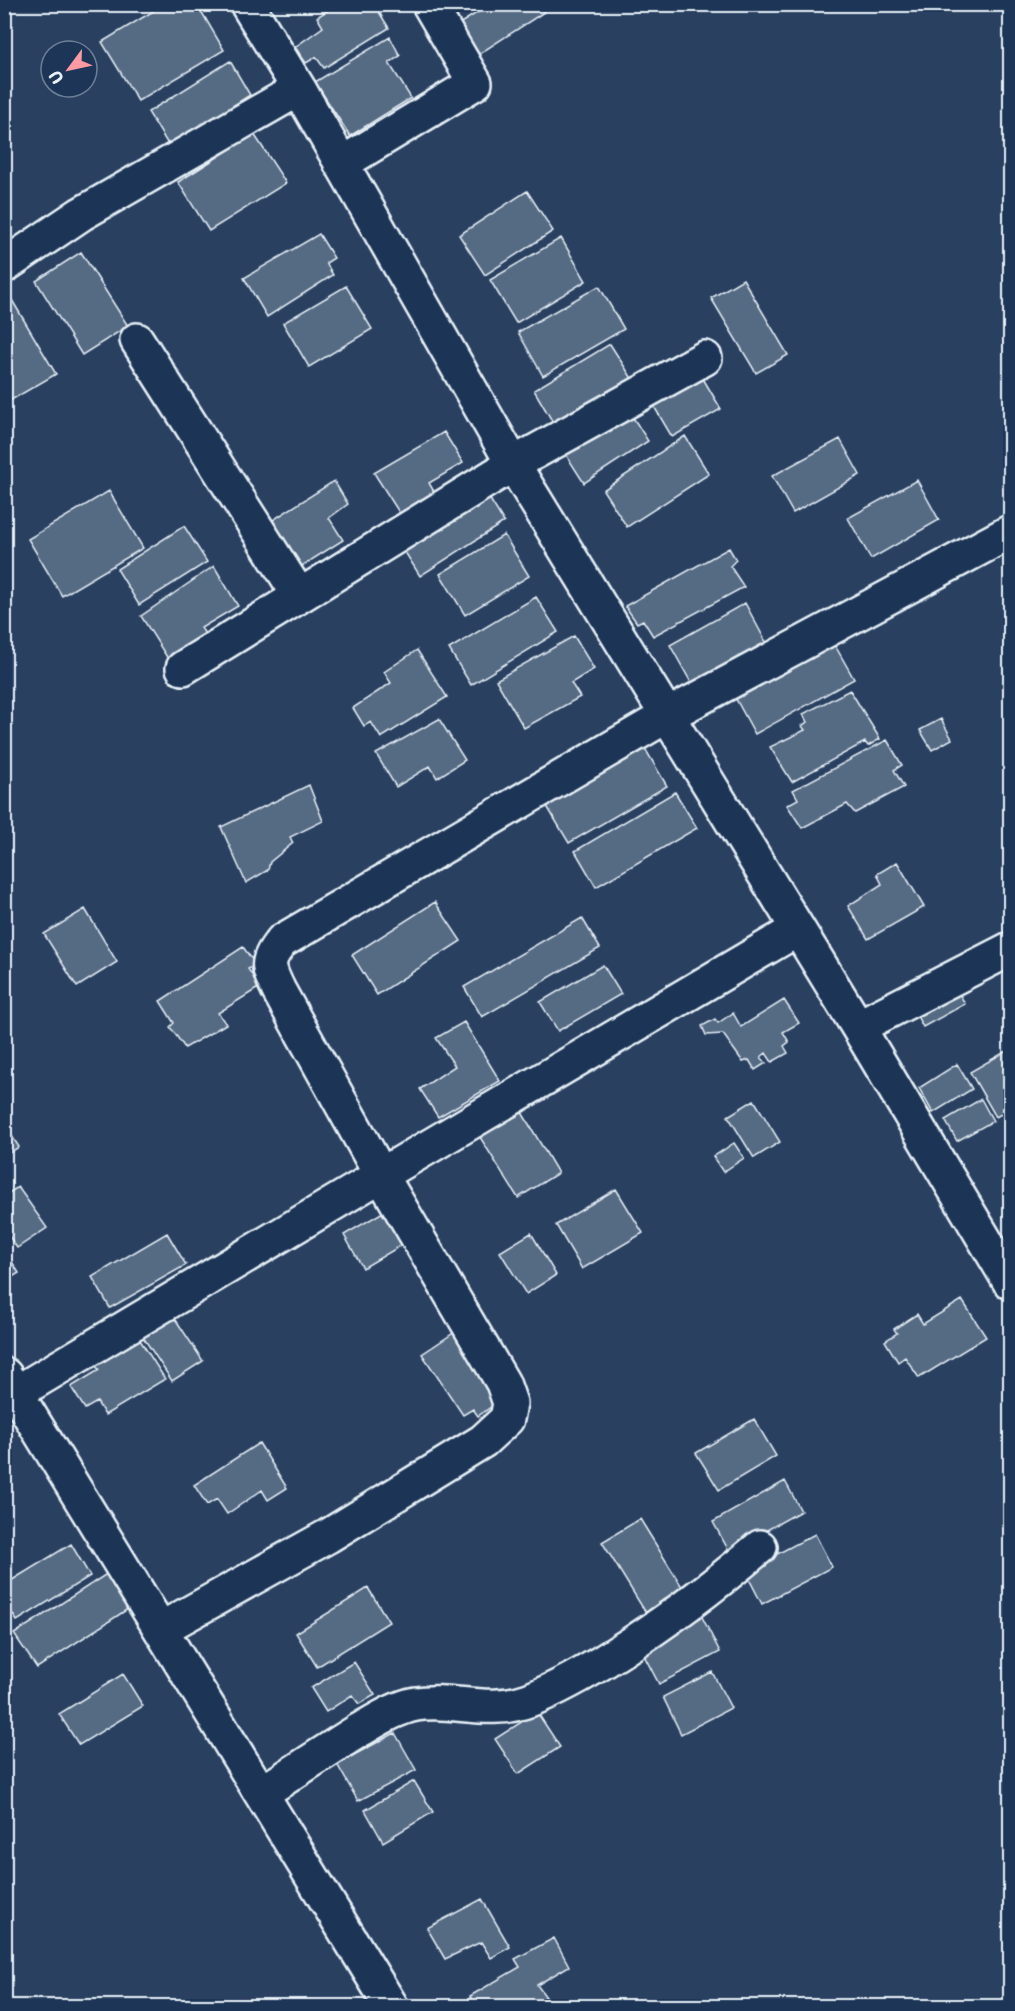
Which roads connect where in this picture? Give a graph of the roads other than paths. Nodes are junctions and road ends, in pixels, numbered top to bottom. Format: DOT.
graph roads {
  1 [pos="247,4"];
  2 [pos="429,4"];
  3 [pos="299,89"];
  4 [pos="341,164"];
  5 [pos="4,266"];
  6 [pos="137,339"];
  7 [pos="705,358"];
  8 [pos="513,465"];
  9 [pos="1011,532"];
  10 [pos="299,595"];
  11 [pos="183,669"];
  12 [pos="668,715"];
  13 [pos="798,929"];
  14 [pos="1011,949"];
  15 [pos="858,1027"];
  16 [pos="381,1175"];
  17 [pos="1011,1282"];
  18 [pos="10,1384"];
  19 [pos="760,1547"];
  20 [pos="161,1629"];
  21 [pos="262,1793"];
  22 [pos="391,2007"];
  1 -- 3 [label="street"];
  2 -- 4 [label="street"];
  3 -- 4 [label="street"];
  3 -- 5 [label="street"];
  4 -- 8 [label="street"];
  6 -- 10 [label="street"];
  7 -- 8 [label="street"];
  8 -- 10 [label="street"];
  8 -- 12 [label="street"];
  9 -- 12 [label="street"];
  10 -- 11 [label="street"];
  12 -- 13 [label="street"];
  12 -- 16 [label="street"];
  13 -- 15 [label="street"];
  13 -- 16 [label="street"];
  14 -- 15 [label="street"];
  15 -- 17 [label="street"];
  16 -- 18 [label="street"];
  16 -- 20 [label="street"];
  18 -- 20 [label="street"];
  19 -- 21 [label="street"];
  20 -- 21 [label="street"];
  21 -- 22 [label="street"];
}
